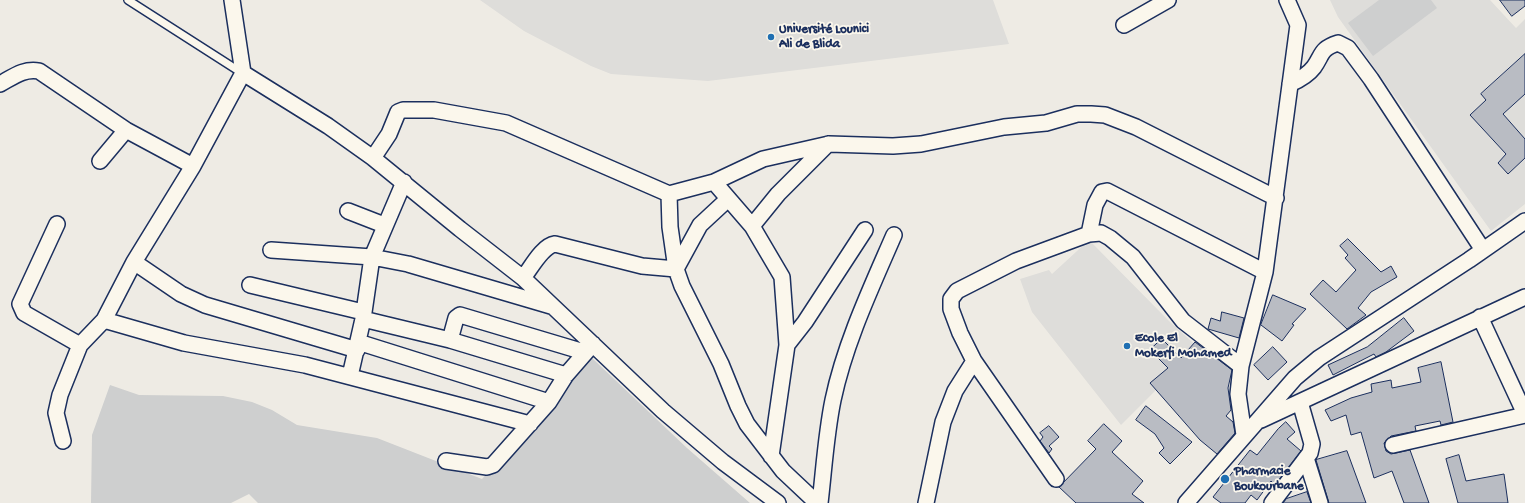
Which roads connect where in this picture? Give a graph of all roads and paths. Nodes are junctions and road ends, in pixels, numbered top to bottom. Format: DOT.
graph roads {
  1 [pos="128,0"];
  2 [pos="232,0"];
  3 [pos="1168,0"];
  4 [pos="1287,0"];
  5 [pos="1124,25"];
  6 [pos="243,73"];
  7 [pos="0,84"];
  8 [pos="1290,84"];
  9 [pos="126,130"];
  10 [pos="829,144"];
  11 [pos="373,158"];
  12 [pos="100,162"];
  13 [pos="193,166"];
  14 [pos="404,182"];
  15 [pos="714,182"];
  16 [pos="669,194"];
  17 [pos="1276,198"];
  18 [pos="728,199"];
  19 [pos="348,211"];
  20 [pos="1525,221"];
  21 [pos="57,224"];
  22 [pos="384,225"];
  23 [pos="752,226"];
  24 [pos="865,230"];
  25 [pos="1089,234"];
  26 [pos="894,235"];
  27 [pos="272,250"];
  28 [pos="1483,250"];
  29 [pos="372,257"];
  30 [pos="134,262"];
  31 [pos="676,269"];
  32 [pos="1265,272"];
  33 [pos="523,278"];
  34 [pos="250,285"];
  35 [pos="1525,297"];
  36 [pos="555,307"];
  37 [pos="363,316"];
  38 [pos="1480,317"];
  39 [pos="104,320"];
  40 [pos="450,340"];
  41 [pos="80,345"];
  42 [pos="787,345"];
  43 [pos="357,346"];
  44 [pos="589,348"];
  45 [pos="974,361"];
  46 [pos="1241,366"];
  47 [pos="566,375"];
  48 [pos="350,376"];
  49 [pos="548,402"];
  50 [pos="1300,402"];
  51 [pos="1525,414"];
  52 [pos="1255,423"];
  53 [pos="530,424"];
  54 [pos="1244,435"];
  55 [pos="63,441"];
  56 [pos="1394,445"];
  57 [pos="771,456"];
  58 [pos="1306,458"];
  59 [pos="446,461"];
  60 [pos="1056,479"];
  61 [pos="778,503"];
  62 [pos="817,503"];
  63 [pos="820,503"];
  64 [pos="926,503"];
  65 [pos="1186,503"];
  66 [pos="1272,503"];
  67 [pos="1320,503"];
  1 -- 6 [label="lane"];
  2 -- 6 [label="street"];
  3 -- 5 [label="street"];
  4 -- 8 [label="street"];
  6 -- 11 [label="street"];
  6 -- 13 [label="street"];
  7 -- 9 [label="street"];
  8 -- 17 [label="street"];
  8 -- 28 [label="street"];
  9 -- 12 [label="street"];
  9 -- 13 [label="street"];
  10 -- 15 [label="street"];
  10 -- 17 [label="street"];
  10 -- 23 [label="street"];
  11 -- 14 [label="street"];
  11 -- 16 [label="street"];
  13 -- 30 [label="street"];
  14 -- 22 [label="street"];
  14 -- 33 [label="street"];
  15 -- 16 [label="street"];
  15 -- 18 [label="street"];
  16 -- 31 [label="street"];
  17 -- 32 [label="street"];
  18 -- 23 [label="street"];
  18 -- 31 [label="street"];
  19 -- 22 [label="street"];
  20 -- 28 [label="street"];
  21 -- 41 [label="street"];
  22 -- 29 [label="street"];
  23 -- 42 [label="street"];
  24 -- 42 [label="street"];
  25 -- 32 [label="street"];
  25 -- 45 [label="street"];
  25 -- 46 [label="street"];
  26 -- 63 [label="street"];
  27 -- 29 [label="street"];
  28 -- 52 [label="street"];
  29 -- 36 [label="street"];
  29 -- 37 [label="street"];
  30 -- 39 [label="street"];
  30 -- 43 [label="street"];
  31 -- 33 [label="street"];
  31 -- 57 [label="street"];
  32 -- 46 [label="street"];
  33 -- 36 [label="street"];
  34 -- 37 [label="street"];
  35 -- 38 [label="street"];
  36 -- 44 [label="street"];
  37 -- 40 [label="street"];
  37 -- 43 [label="street"];
  38 -- 50 [label="street"];
  38 -- 51 [label="street"];
  39 -- 41 [label="street"];
  39 -- 48 [label="street"];
  40 -- 44 [label="street"];
  40 -- 47 [label="street"];
  41 -- 55 [label="street"];
  42 -- 57 [label="street"];
  43 -- 48 [label="street"];
  43 -- 49 [label="street"];
  44 -- 47 [label="street"];
  44 -- 61 [label="street"];
  45 -- 60 [label="street"];
  45 -- 64 [label="street"];
  46 -- 54 [label="street"];
  47 -- 49 [label="street"];
  48 -- 53 [label="street"];
  49 -- 53 [label="street"];
  50 -- 52 [label="street"];
  50 -- 58 [label="street"];
  51 -- 56 [label="street"];
  52 -- 54 [label="street"];
  53 -- 59 [label="street"];
  54 -- 65 [label="street"];
  57 -- 62 [label="street"];
  58 -- 66 [label="street"];
  58 -- 67 [label="street"];
}
